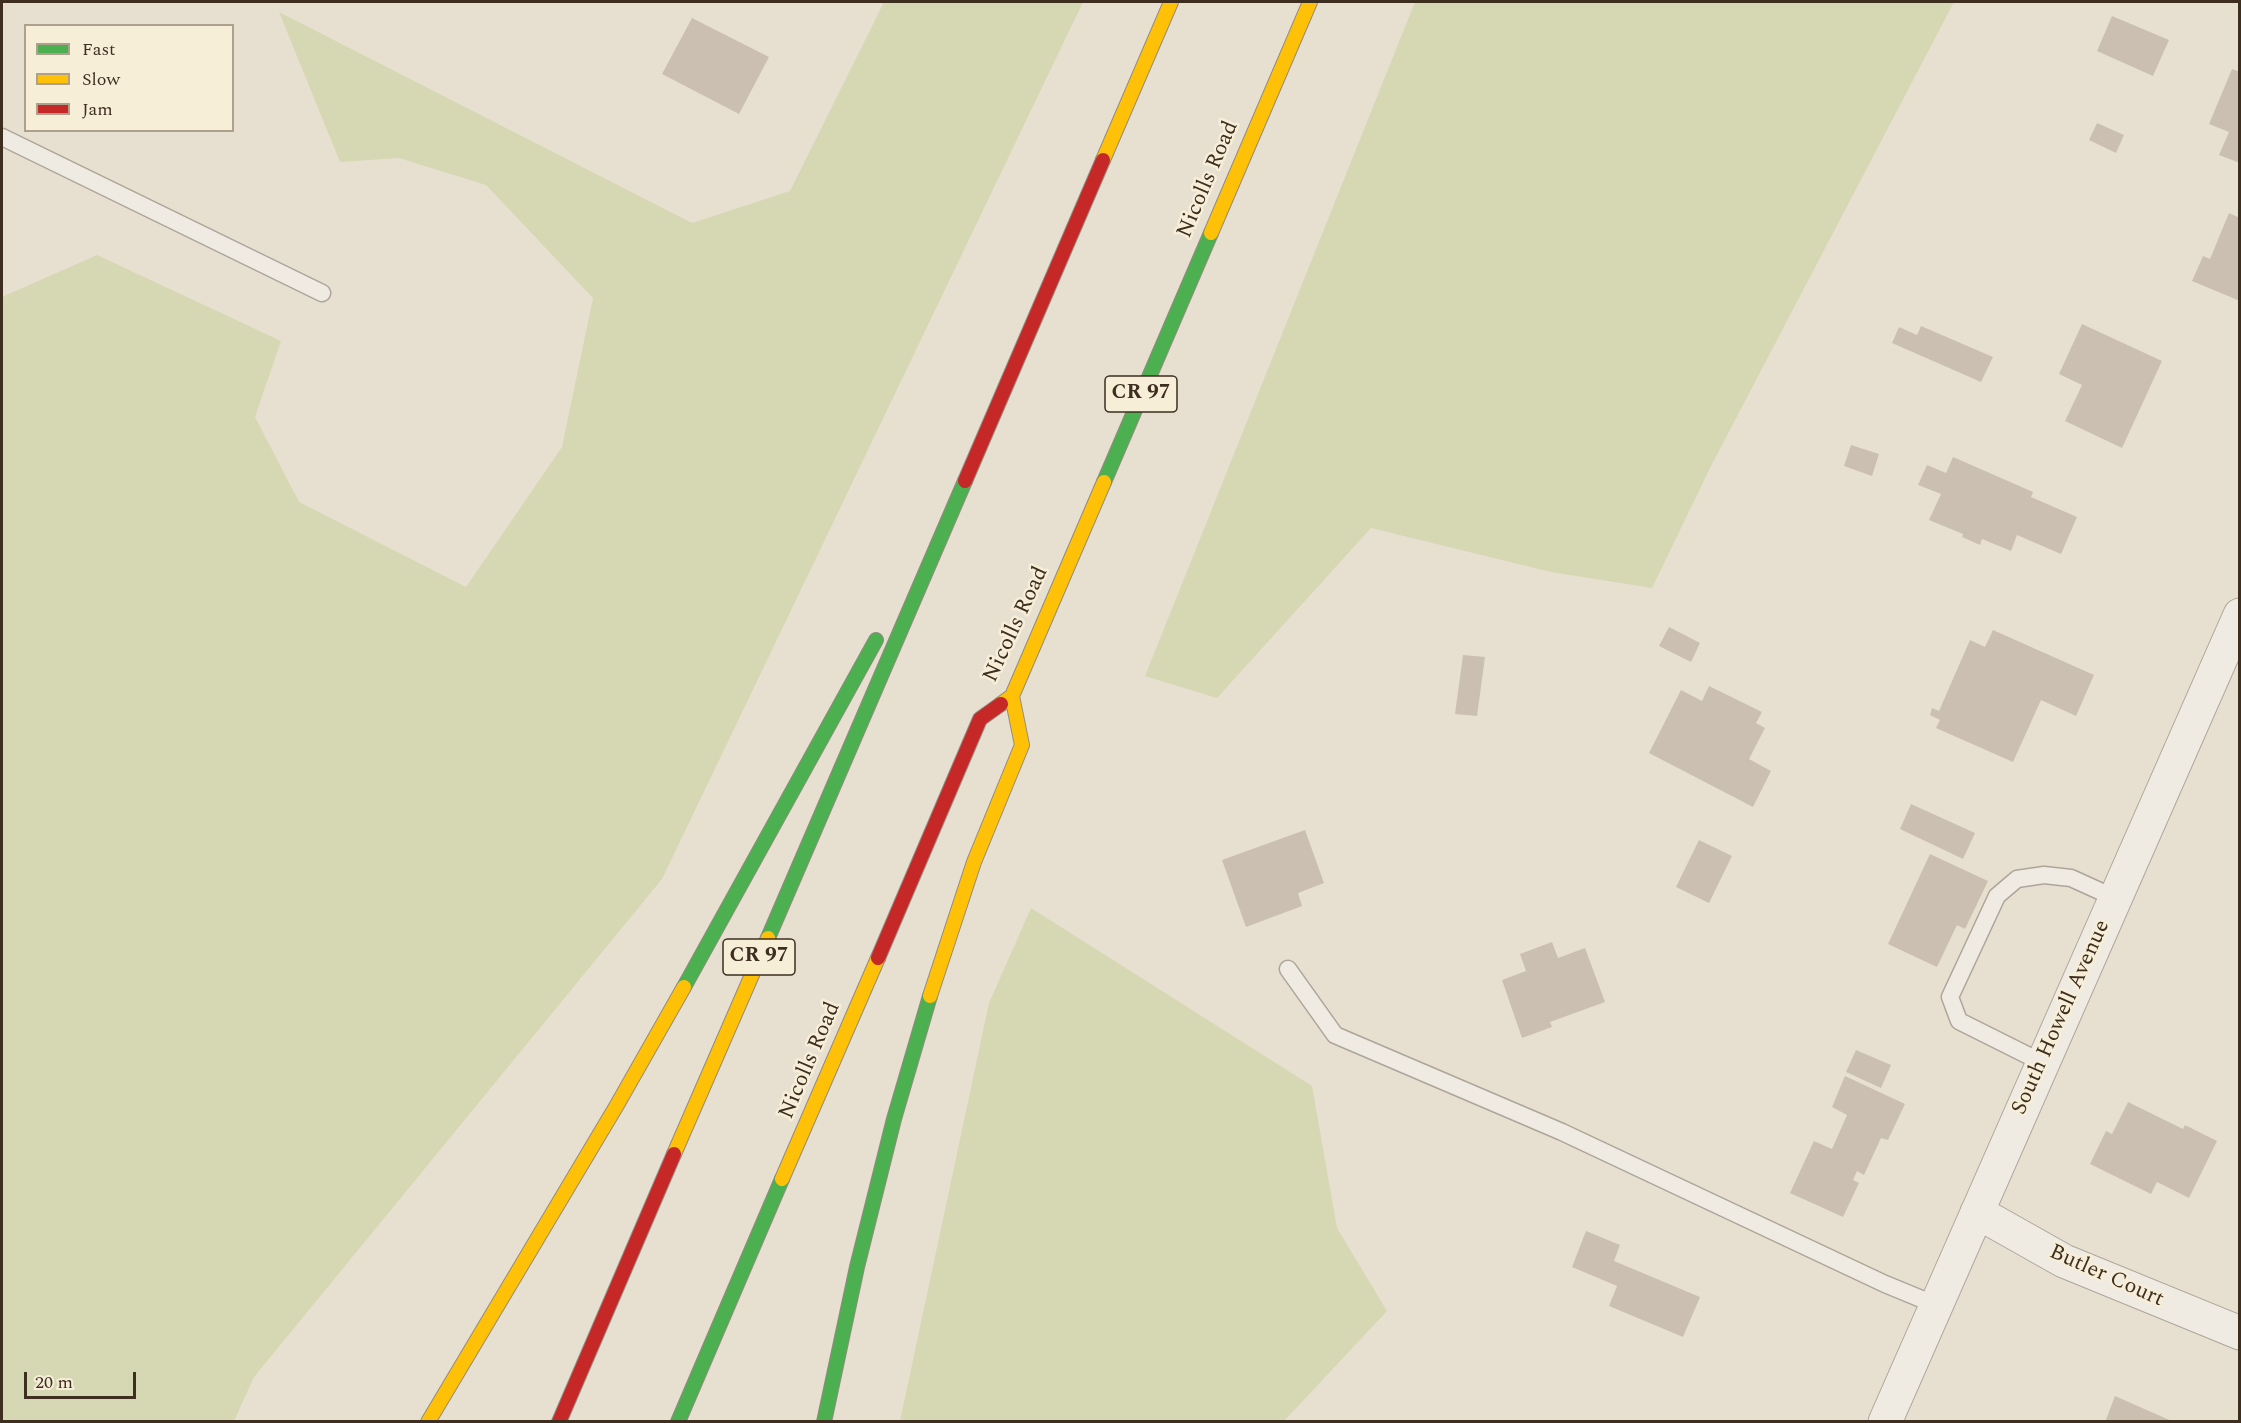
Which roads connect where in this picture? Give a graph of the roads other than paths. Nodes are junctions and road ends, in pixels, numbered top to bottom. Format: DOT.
graph roads {
  1 [pos="1171,2"];
  2 [pos="1310,2"];
  3 [pos="2,137"];
  4 [pos="322,293"];
  5 [pos="959,492"];
  6 [pos="901,596"];
  7 [pos="2240,615"];
  8 [pos="883,627"];
  9 [pos="1012,696"];
  10 [pos="2115,898"];
  11 [pos="1288,969"];
  12 [pos="2043,1062"];
  13 [pos="1977,1212"];
  14 [pos="1936,1305"];
  15 [pos="2240,1332"];
  16 [pos="428,1422"];
  17 [pos="559,1422"];
  18 [pos="678,1422"];
  19 [pos="824,1422"];
  20 [pos="1885,1422"];
  1 -- 5 [label="highway, CR 97"];
  2 -- 9 [label="highway, Nicolls Road / CR 97"];
  3 -- 4 [label="lane"];
  5 -- 6 [label="highway"];
  5 -- 17 [label="highway, CR 97"];
  7 -- 10 [label="street, South Howell Avenue"];
  8 -- 16 [label="highway"];
  9 -- 18 [label="highway, Nicolls Road"];
  9 -- 19 [label="highway"];
  10 -- 12 [label="street, South Howell Avenue"];
  10 -- 12 [label="lane"];
  11 -- 14 [label="lane"];
  12 -- 13 [label="street, South Howell Avenue"];
  13 -- 14 [label="street, South Howell Avenue"];
  13 -- 15 [label="street, Butler Court"];
  14 -- 20 [label="street, South Howell Avenue"];
}
